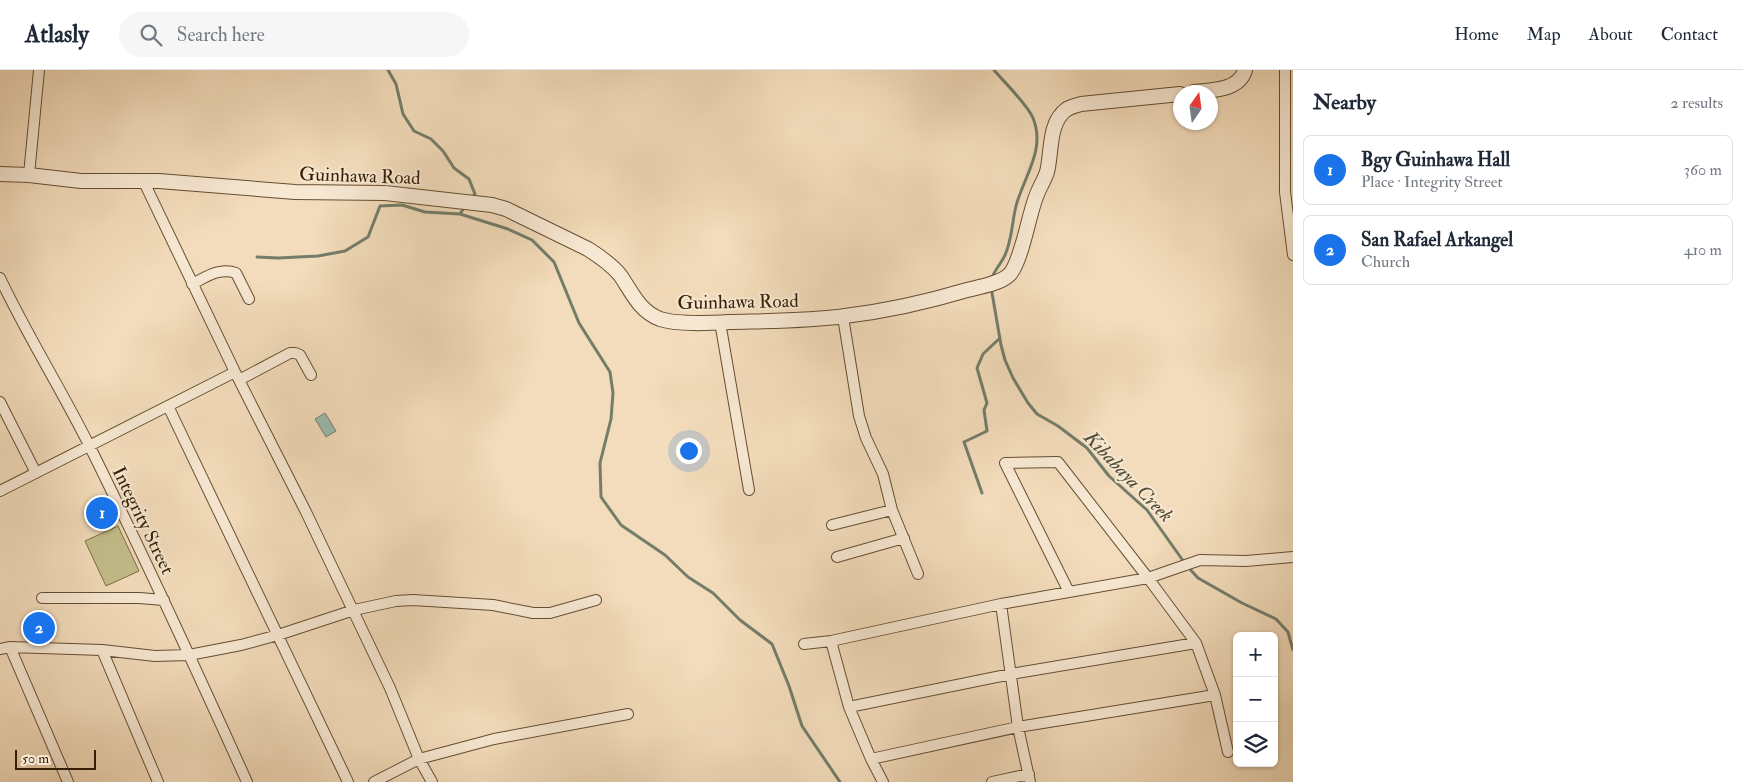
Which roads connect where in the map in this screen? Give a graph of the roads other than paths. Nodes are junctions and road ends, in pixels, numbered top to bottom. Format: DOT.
graph roads {
  1 [pos="39,70"];
  2 [pos="1245,70"];
  3 [pos="1285,70"];
  4 [pos="1218,88"];
  5 [pos="1173,95"];
  6 [pos="0,174"];
  7 [pos="29,175"];
  8 [pos="143,180"];
  9 [pos="1289,192"];
  10 [pos="1293,255"];
  11 [pos="0,278"];
  12 [pos="192,284"];
  13 [pos="249,298"];
  14 [pos="843,317"];
  15 [pos="720,322"];
  16 [pos="311,375"];
  17 [pos="237,376"];
  18 [pos="0,402"];
  19 [pos="168,406"];
  20 [pos="89,445"];
  21 [pos="36,473"];
  22 [pos="749,490"];
  23 [pos="0,491"];
  24 [pos="892,510"];
  25 [pos="832,525"];
  26 [pos="904,538"];
  27 [pos="837,557"];
  28 [pos="1293,557"];
  29 [pos="918,574"];
  30 [pos="1148,578"];
  31 [pos="1069,592"];
  32 [pos="42,598"];
  33 [pos="164,600"];
  34 [pos="596,600"];
  35 [pos="1001,604"];
  36 [pos="354,610"];
  37 [pos="278,635"];
  38 [pos="831,641"];
  39 [pos="1196,643"];
  40 [pos="804,644"];
  41 [pos="5,648"];
  42 [pos="102,650"];
  43 [pos="189,655"];
  44 [pos="1011,674"];
  45 [pos="1214,695"];
  46 [pos="849,707"];
  47 [pos="628,714"];
  48 [pos="1018,727"];
  49 [pos="1228,752"];
  50 [pos="419,759"];
  51 [pos="871,759"];
  52 [pos="1030,778"];
  53 [pos="68,782"];
  54 [pos="158,782"];
  55 [pos="247,782"];
  56 [pos="348,782"];
  57 [pos="374,782"];
  58 [pos="432,782"];
  59 [pos="884,782"];
  60 [pos="992,782"];
  1 -- 7 [label="street"];
  2 -- 4 [label="street"];
  3 -- 9 [label="street"];
  5 -- 14 [label="street, Guinhawa Road"];
  6 -- 7 [label="street, Guinhawa Road"];
  7 -- 8 [label="street, Guinhawa Road"];
  8 -- 12 [label="street"];
  8 -- 15 [label="street, Guinhawa Road"];
  9 -- 10 [label="street"];
  11 -- 20 [label="street, Integrity Street"];
  12 -- 13 [label="street"];
  12 -- 17 [label="street"];
  14 -- 15 [label="street, Guinhawa Road"];
  14 -- 24 [label="street"];
  15 -- 22 [label="street"];
  16 -- 17 [label="street"];
  17 -- 19 [label="street"];
  17 -- 36 [label="street"];
  18 -- 21 [label="street"];
  19 -- 20 [label="street"];
  19 -- 37 [label="street"];
  20 -- 21 [label="street"];
  20 -- 33 [label="street, Integrity Street"];
  21 -- 23 [label="street"];
  24 -- 25 [label="street"];
  24 -- 26 [label="street"];
  26 -- 27 [label="street"];
  26 -- 29 [label="street"];
  28 -- 30 [label="street"];
  30 -- 31 [label="street"];
  30 -- 31 [label="street"];
  30 -- 39 [label="street"];
  31 -- 35 [label="street"];
  32 -- 33 [label="street"];
  33 -- 43 [label="street, Integrity Street"];
  34 -- 36 [label="street"];
  35 -- 38 [label="street"];
  35 -- 44 [label="street"];
  36 -- 37 [label="street"];
  36 -- 50 [label="street"];
  37 -- 43 [label="street"];
  37 -- 56 [label="street"];
  38 -- 40 [label="street"];
  38 -- 46 [label="street"];
  39 -- 44 [label="street"];
  39 -- 45 [label="street"];
  41 -- 42 [label="street"];
  41 -- 53 [label="street"];
  42 -- 43 [label="street"];
  42 -- 54 [label="street"];
  43 -- 55 [label="street, Integrity Street"];
  44 -- 46 [label="street"];
  44 -- 48 [label="street"];
  45 -- 48 [label="street"];
  45 -- 49 [label="street"];
  46 -- 51 [label="street"];
  47 -- 50 [label="street"];
  48 -- 51 [label="street"];
  48 -- 52 [label="street"];
  50 -- 57 [label="street"];
  50 -- 58 [label="street"];
  51 -- 59 [label="street"];
  52 -- 60 [label="street"];
}
